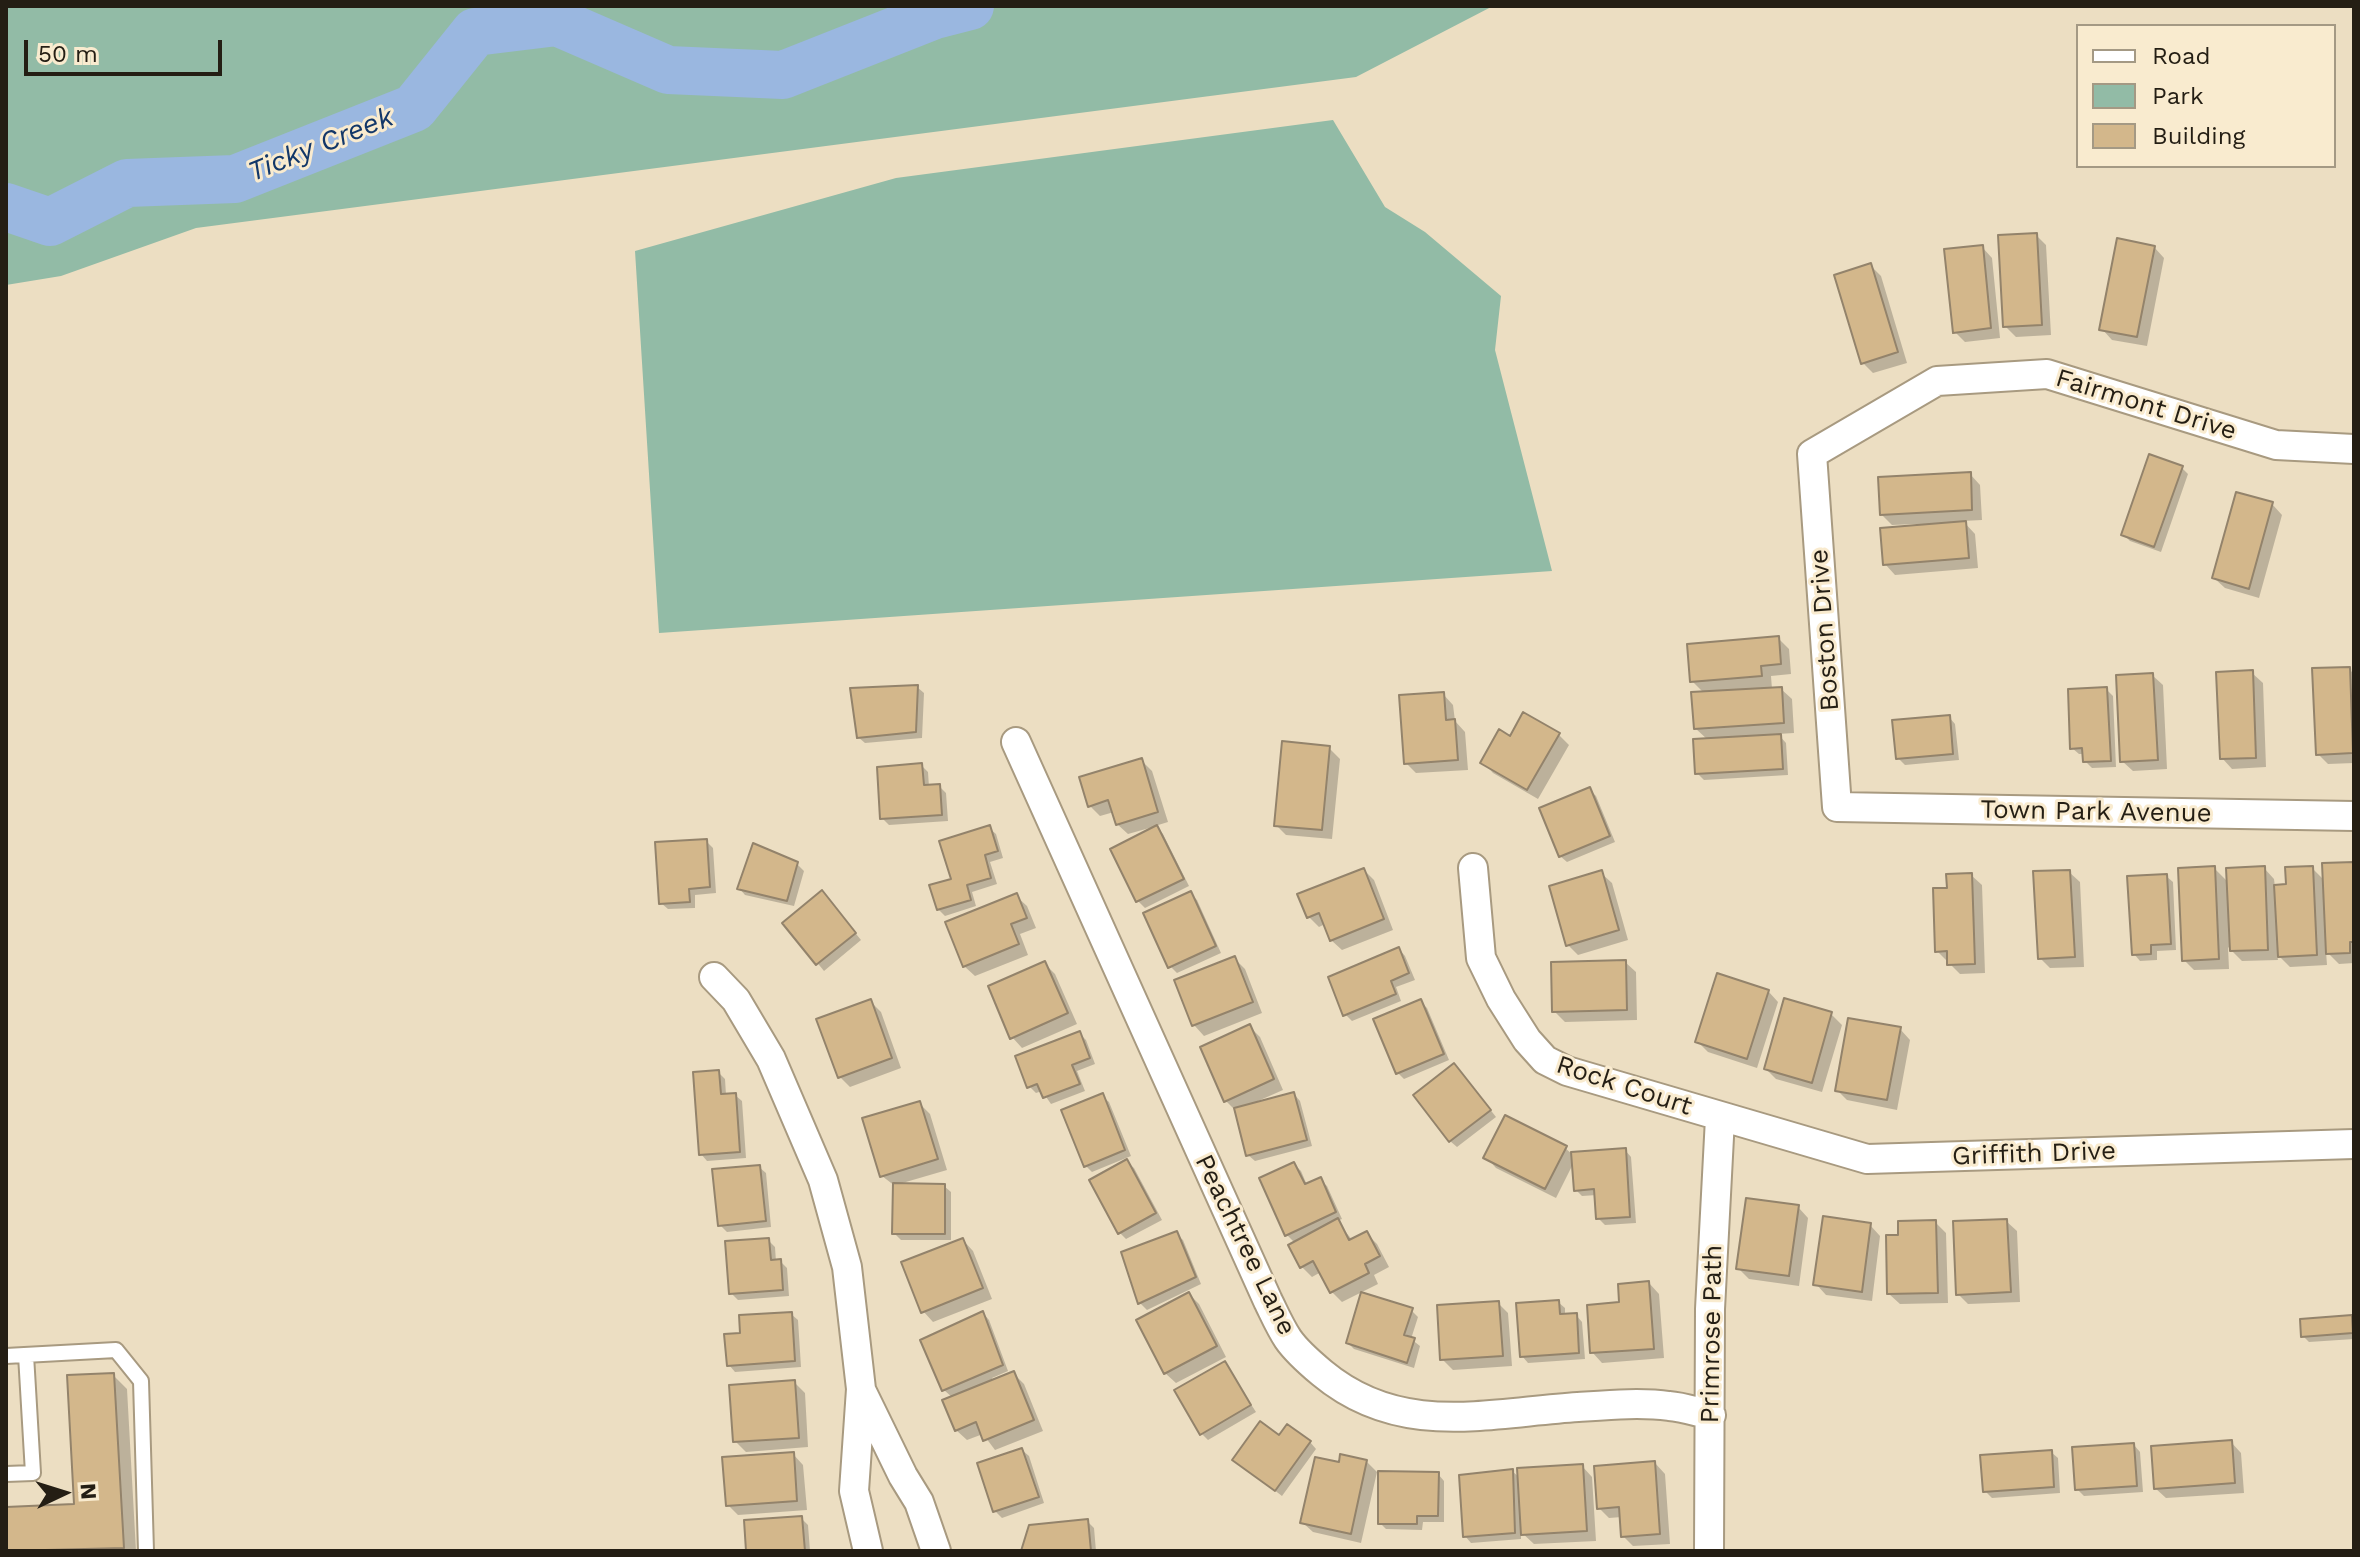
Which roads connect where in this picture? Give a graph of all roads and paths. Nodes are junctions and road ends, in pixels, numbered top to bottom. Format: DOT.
graph roads {
  1 [pos="2354,449"];
  2 [pos="1812,454"];
  3 [pos="1016,742"];
  4 [pos="1837,807"];
  5 [pos="2354,816"];
  6 [pos="1473,868"];
  7 [pos="714,977"];
  8 [pos="1720,1118"];
  9 [pos="2354,1144"];
  10 [pos="26,1355"];
  11 [pos="6,1356"];
  12 [pos="861,1389"];
  13 [pos="1711,1415"];
  14 [pos="6,1474"];
  15 [pos="146,1551"];
  16 [pos="868,1551"];
  17 [pos="936,1551"];
  18 [pos="1709,1551"];
  1 -- 2 [label="street, Fairmont Drive"];
  2 -- 4 [label="street, Boston Drive"];
  3 -- 13 [label="street, Peachtree Lane"];
  4 -- 5 [label="street, Town Park Avenue"];
  6 -- 8 [label="street, Rock Court"];
  7 -- 12 [label="street"];
  8 -- 9 [label="street, Griffith Drive"];
  8 -- 13 [label="street, Primrose Path"];
  10 -- 11 [label="lane"];
  10 -- 14 [label="lane"];
  10 -- 15 [label="lane"];
  12 -- 16 [label="street"];
  12 -- 17 [label="street"];
  13 -- 18 [label="street, Primrose Path"];
}
